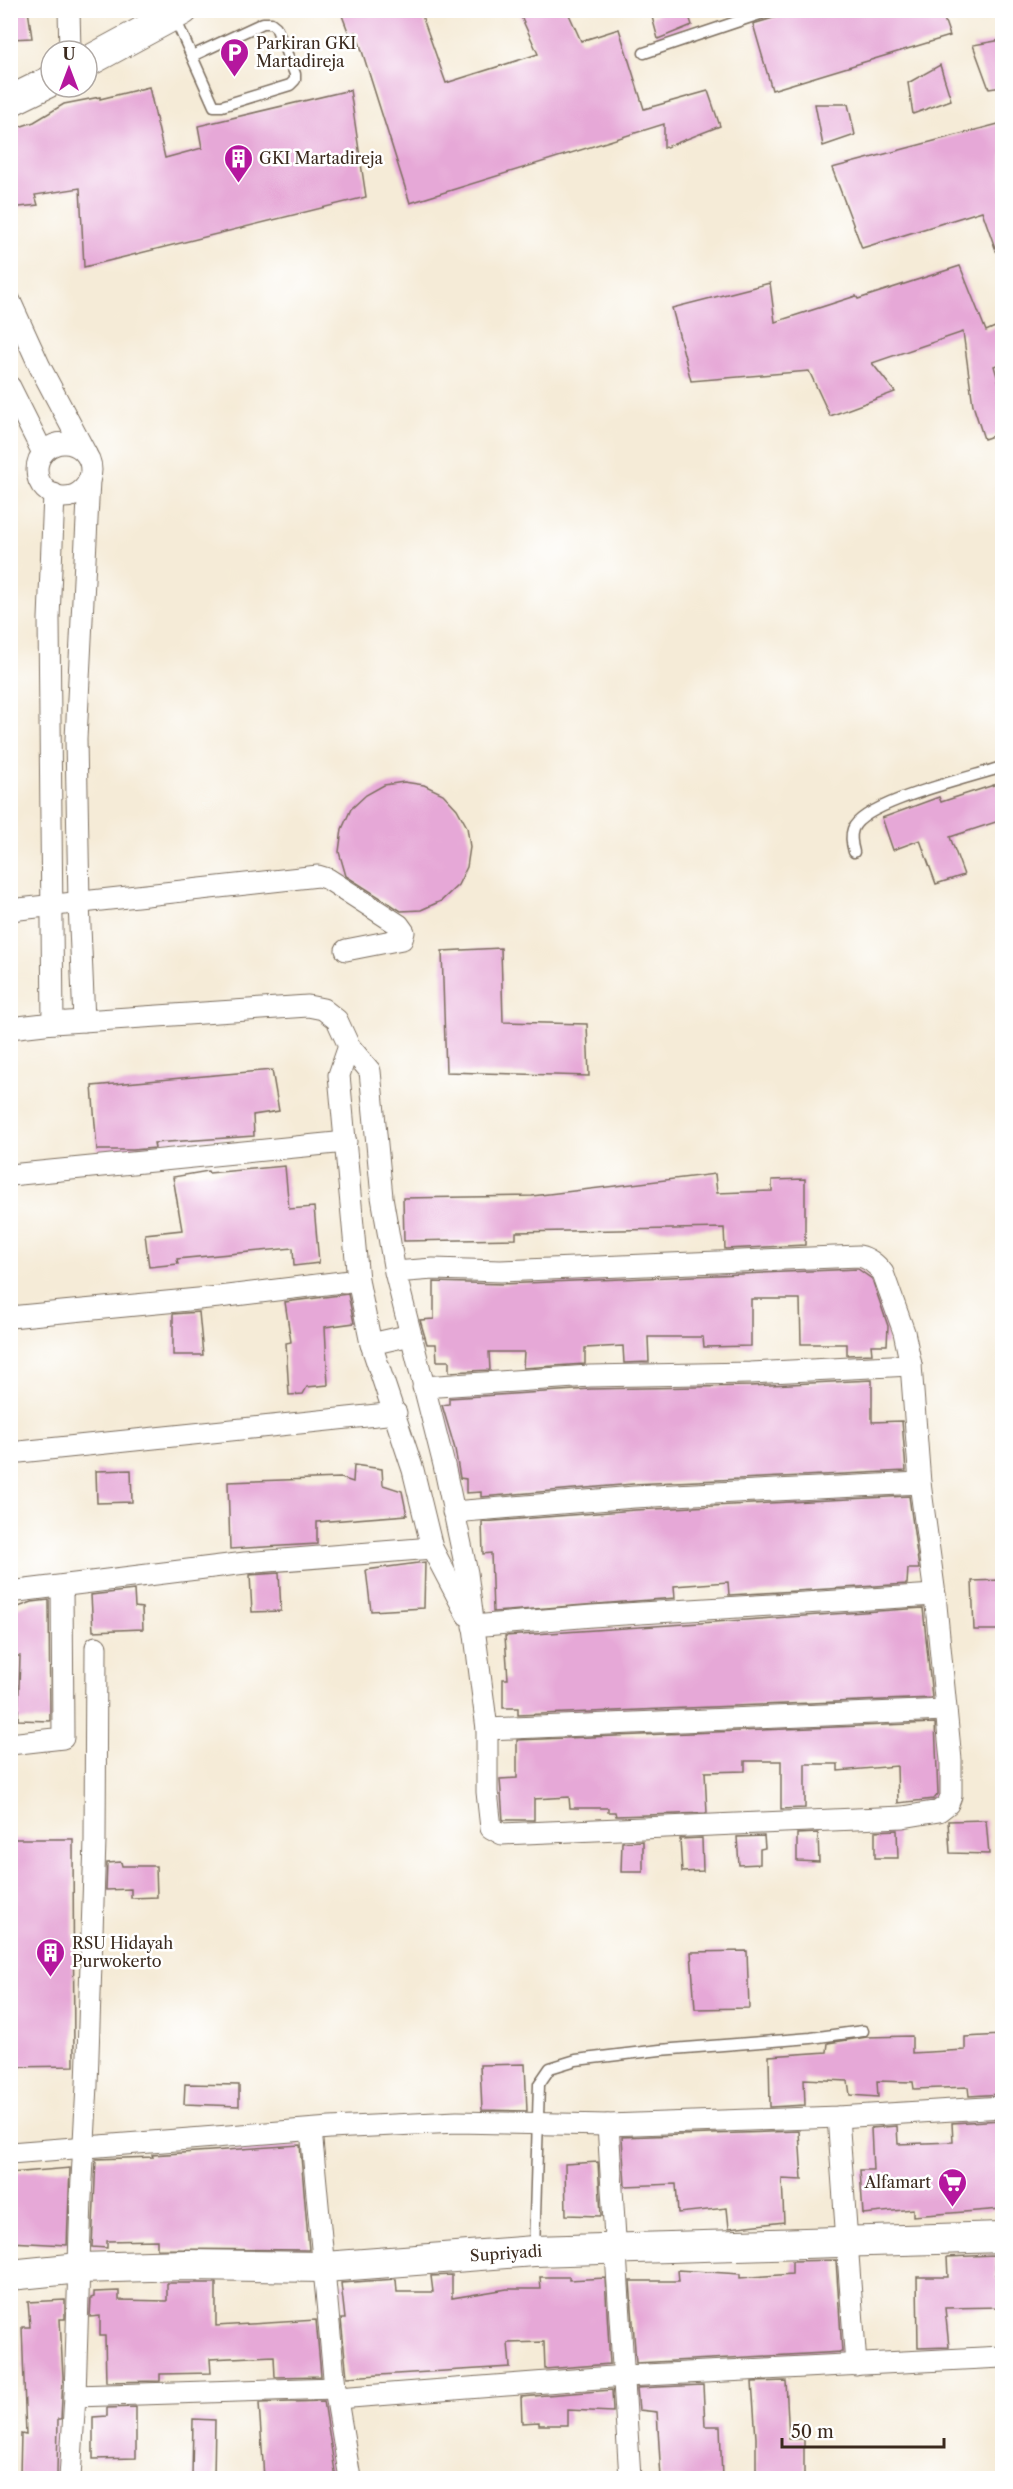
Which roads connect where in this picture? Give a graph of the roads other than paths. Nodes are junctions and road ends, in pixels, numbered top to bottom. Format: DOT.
graph roads {
  1 [pos="69,10"];
  2 [pos="772,10"];
  3 [pos="178,13"];
  4 [pos="70,39"];
  5 [pos="644,53"];
  6 [pos="99,56"];
  7 [pos="192,56"];
  8 [pos="39,87"];
  9 [pos="10,101"];
  10 [pos="10,301"];
  11 [pos="40,367"];
  12 [pos="10,385"];
  13 [pos="43,453"];
  14 [pos="86,454"];
  15 [pos="89,480"];
  16 [pos="54,494"];
  17 [pos="50,739"];
  18 [pos="76,739"];
  19 [pos="1002,767"];
  20 [pos="854,852"];
  21 [pos="79,903"];
  22 [pos="52,905"];
  23 [pos="10,910"];
  24 [pos="346,950"];
  25 [pos="84,1021"];
  26 [pos="53,1023"];
  27 [pos="10,1028"];
  28 [pos="349,1046"];
  29 [pos="346,1142"];
  30 [pos="10,1175"];
  31 [pos="382,1197"];
  32 [pos="349,1198"];
  33 [pos="395,1272"];
  34 [pos="358,1280"];
  35 [pos="10,1317"];
  36 [pos="411,1335"];
  37 [pos="371,1344"];
  38 [pos="911,1365"];
  39 [pos="423,1387"];
  40 [pos="396,1413"];
  41 [pos="10,1453"];
  42 [pos="444,1466"];
  43 [pos="413,1470"];
  44 [pos="920,1483"];
  45 [pos="453,1512"];
  46 [pos="432,1548"];
  47 [pos="62,1586"];
  48 [pos="10,1592"];
  49 [pos="935,1595"];
  50 [pos="473,1626"];
  51 [pos="96,1647"];
  52 [pos="945,1710"];
  53 [pos="487,1729"];
  54 [pos="10,1744"];
  55 [pos="863,2031"];
  56 [pos="1002,2107"];
  57 [pos="838,2116"];
  58 [pos="537,2125"];
  59 [pos="608,2125"];
  60 [pos="311,2130"];
  61 [pos="83,2149"];
  62 [pos="10,2153"];
  63 [pos="1002,2237"];
  64 [pos="848,2242"];
  65 [pos="616,2250"];
  66 [pos="534,2251"];
  67 [pos="325,2267"];
  68 [pos="80,2268"];
  69 [pos="10,2275"];
  70 [pos="1002,2357"];
  71 [pos="856,2365"];
  72 [pos="625,2376"];
  73 [pos="337,2393"];
  74 [pos="75,2396"];
  75 [pos="70,2478"];
  76 [pos="350,2478"];
  77 [pos="630,2478"];
  1 -- 4 [label="street"];
  2 -- 5 [label="lane"];
  3 -- 6 [label="main road"];
  3 -- 7 [label="lane"];
  7 -- 7 [label="lane"];
  8 -- 9 [label="main road"];
  10 -- 11 [label="street"];
  11 -- 12 [label="street"];
  11 -- 14 [label="street"];
  12 -- 13 [label="street"];
  13 -- 14 [label="street"];
  13 -- 16 [label="street"];
  14 -- 15 [label="street"];
  15 -- 16 [label="street"];
  15 -- 18 [label="street"];
  16 -- 17 [label="street"];
  17 -- 18 [label="street"];
  17 -- 22 [label="street"];
  18 -- 21 [label="street"];
  19 -- 20 [label="lane"];
  21 -- 22 [label="street"];
  21 -- 24 [label="street"];
  21 -- 25 [label="street"];
  22 -- 23 [label="street"];
  22 -- 26 [label="street"];
  25 -- 26 [label="street"];
  25 -- 28 [label="street"];
  26 -- 27 [label="street"];
  28 -- 29 [label="street"];
  28 -- 31 [label="street"];
  29 -- 30 [label="street"];
  29 -- 32 [label="street"];
  31 -- 32 [label="street"];
  31 -- 33 [label="street"];
  32 -- 34 [label="street"];
  33 -- 36 [label="street"];
  33 -- 38 [label="street"];
  34 -- 35 [label="street"];
  34 -- 37 [label="street"];
  36 -- 37 [label="street"];
  36 -- 39 [label="street"];
  37 -- 40 [label="street"];
  38 -- 39 [label="street"];
  38 -- 44 [label="street"];
  39 -- 42 [label="street"];
  40 -- 41 [label="street"];
  40 -- 43 [label="street"];
  42 -- 43 [label="street"];
  42 -- 45 [label="street"];
  43 -- 46 [label="street"];
  44 -- 45 [label="street"];
  44 -- 49 [label="street"];
  45 -- 50 [label="street"];
  46 -- 47 [label="street"];
  46 -- 50 [label="street"];
  47 -- 48 [label="street"];
  47 -- 54 [label="street"];
  49 -- 50 [label="street"];
  49 -- 52 [label="street"];
  50 -- 53 [label="street"];
  51 -- 61 [label="street"];
  52 -- 53 [label="street"];
  52 -- 53 [label="street"];
  55 -- 58 [label="lane"];
  56 -- 57 [label="street"];
  57 -- 59 [label="street"];
  57 -- 64 [label="street"];
  58 -- 59 [label="street"];
  58 -- 60 [label="street"];
  58 -- 66 [label="lane"];
  59 -- 65 [label="street"];
  60 -- 61 [label="street"];
  60 -- 67 [label="street"];
  61 -- 62 [label="street"];
  61 -- 68 [label="street"];
  63 -- 64 [label="main road, Supriyadi"];
  64 -- 65 [label="main road, Supriyadi"];
  64 -- 71 [label="street"];
  65 -- 66 [label="main road, Supriyadi"];
  65 -- 72 [label="street"];
  66 -- 67 [label="main road, Supriyadi"];
  67 -- 68 [label="main road, Supriyadi"];
  67 -- 73 [label="street"];
  68 -- 69 [label="main road, Supriyadi"];
  68 -- 74 [label="street"];
  70 -- 71 [label="street"];
  71 -- 72 [label="street"];
  72 -- 73 [label="street"];
  72 -- 77 [label="street"];
  73 -- 74 [label="street"];
  73 -- 76 [label="street"];
  74 -- 75 [label="street"];
}
